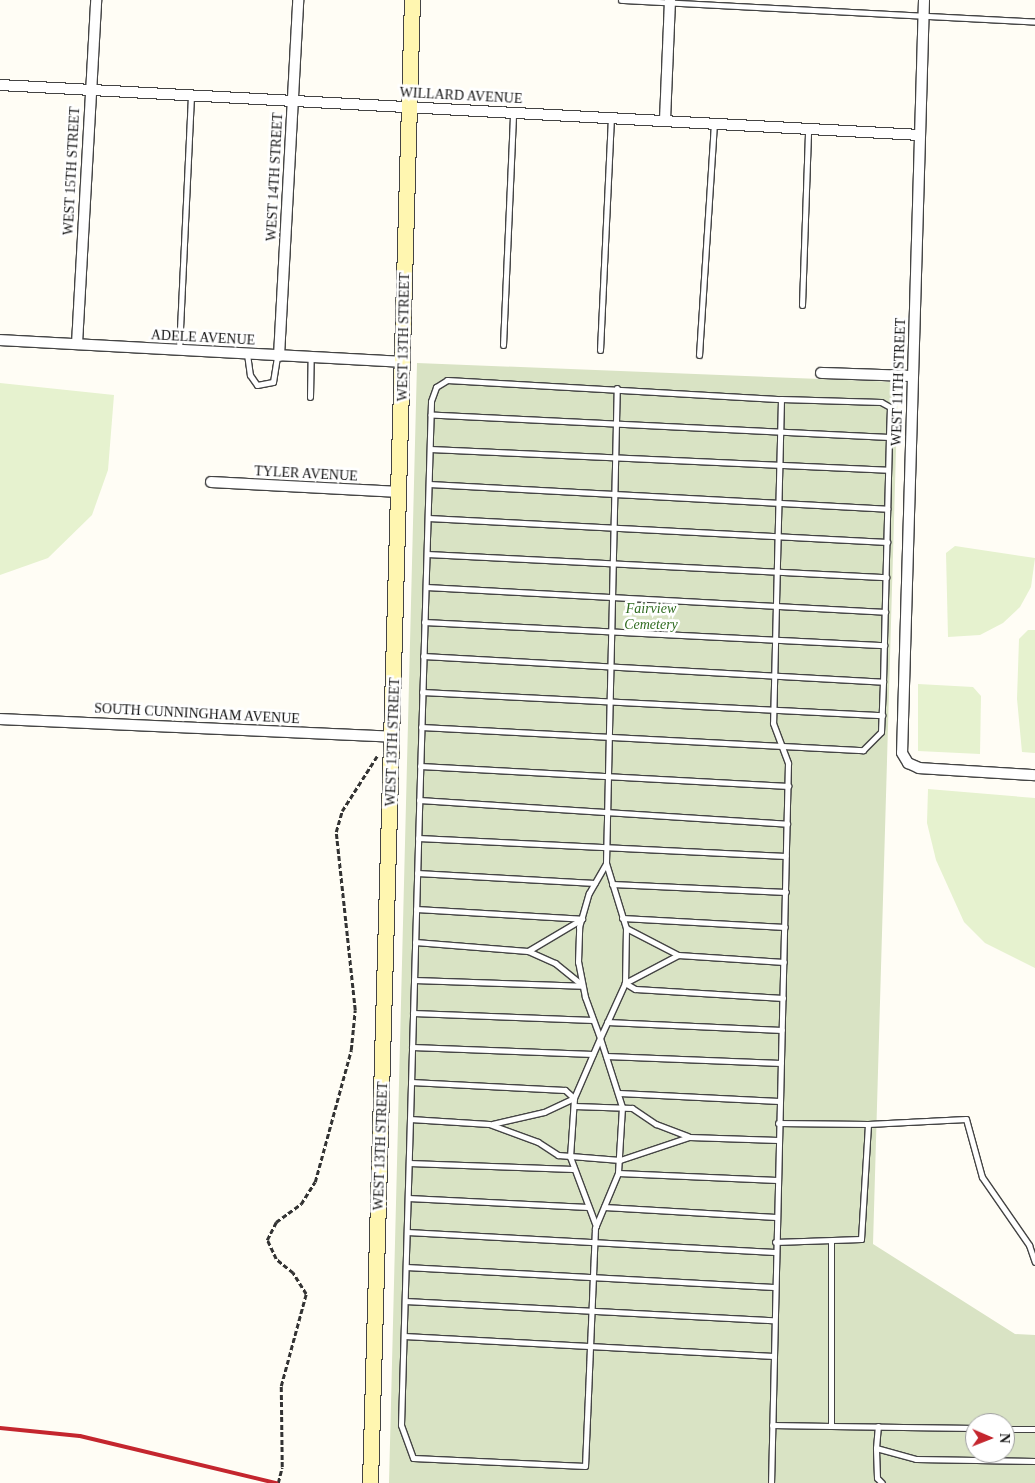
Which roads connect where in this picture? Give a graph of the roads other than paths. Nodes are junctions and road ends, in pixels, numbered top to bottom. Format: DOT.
graph roads {
  1 [pos="96,0"];
  2 [pos="298,0"];
  3 [pos="412,0"];
  4 [pos="621,0"];
  5 [pos="924,0"];
  6 [pos="670,1"];
  7 [pos="924,17"];
  8 [pos="1035,22"];
  9 [pos="0,85"];
  10 [pos="90,90"];
  11 [pos="191,95"];
  12 [pos="293,100"];
  13 [pos="410,107"];
  14 [pos="513,112"];
  15 [pos="611,117"];
  16 [pos="665,120"];
  17 [pos="714,123"];
  18 [pos="808,128"];
  19 [pos="920,135"];
  20 [pos="802,305"];
  21 [pos="0,340"];
  22 [pos="77,344"];
  23 [pos="503,345"];
  24 [pos="179,350"];
  25 [pos="600,350"];
  26 [pos="247,354"];
  27 [pos="699,355"];
  28 [pos="278,356"];
  29 [pos="311,358"];
  30 [pos="404,362"];
  31 [pos="821,373"];
  32 [pos="913,376"];
  33 [pos="617,388"];
  34 [pos="310,397"];
  35 [pos="781,398"];
  36 [pos="431,414"];
  37 [pos="616,424"];
  38 [pos="782,432"];
  39 [pos="889,437"];
  40 [pos="430,449"];
  41 [pos="616,458"];
  42 [pos="781,468"];
  43 [pos="888,470"];
  44 [pos="211,482"];
  45 [pos="429,484"];
  46 [pos="400,492"];
  47 [pos="615,493"];
  48 [pos="778,503"];
  49 [pos="887,509"];
  50 [pos="428,518"];
  51 [pos="614,528"];
  52 [pos="776,536"];
  53 [pos="887,542"];
  54 [pos="426,554"];
  55 [pos="613,565"];
  56 [pos="775,573"];
  57 [pos="886,577"];
  58 [pos="426,587"];
  59 [pos="612,599"];
  60 [pos="774,606"];
  61 [pos="885,612"];
  62 [pos="424,622"];
  63 [pos="612,634"];
  64 [pos="772,640"];
  65 [pos="884,645"];
  66 [pos="424,656"];
  67 [pos="611,665"];
  68 [pos="772,676"];
  69 [pos="883,682"];
  70 [pos="422,692"];
  71 [pos="610,702"];
  72 [pos="773,711"];
  73 [pos="882,715"];
  74 [pos="0,719"];
  75 [pos="421,727"];
  76 [pos="609,736"];
  77 [pos="390,737"];
  78 [pos="781,745"];
  79 [pos="420,766"];
  80 [pos="1035,775"];
  81 [pos="608,778"];
  82 [pos="788,786"];
  83 [pos="419,800"];
  84 [pos="607,814"];
  85 [pos="787,824"];
  86 [pos="418,838"];
  87 [pos="606,848"];
  88 [pos="786,856"];
  89 [pos="606,863"];
  90 [pos="417,873"];
  91 [pos="594,883"];
  92 [pos="612,884"];
  93 [pos="786,892"];
  94 [pos="416,909"];
  95 [pos="582,918"];
  96 [pos="622,918"];
  97 [pos="785,927"];
  98 [pos="626,928"];
  99 [pos="415,942"];
  100 [pos="528,951"];
  101 [pos="678,955"];
  102 [pos="784,962"];
  103 [pos="414,980"];
  104 [pos="625,983"];
  105 [pos="582,986"];
  106 [pos="783,998"];
  107 [pos="413,1013"];
  108 [pos="593,1020"];
  109 [pos="607,1022"];
  110 [pos="782,1030"];
  111 [pos="600,1038"];
  112 [pos="412,1047"];
  113 [pos="593,1054"];
  114 [pos="606,1056"];
  115 [pos="781,1063"];
  116 [pos="411,1082"];
  117 [pos="619,1093"];
  118 [pos="574,1098"];
  119 [pos="780,1101"];
  120 [pos="574,1106"];
  121 [pos="622,1107"];
  122 [pos="410,1119"];
  123 [pos="489,1124"];
  124 [pos="778,1124"];
  125 [pos="868,1124"];
  126 [pos="689,1136"];
  127 [pos="778,1140"];
  128 [pos="570,1157"];
  129 [pos="620,1160"];
  130 [pos="409,1163"];
  131 [pos="573,1170"];
  132 [pos="618,1173"];
  133 [pos="777,1180"];
  134 [pos="408,1198"];
  135 [pos="588,1206"];
  136 [pos="604,1207"];
  137 [pos="776,1217"];
  138 [pos="596,1226"];
  139 [pos="407,1232"];
  140 [pos="775,1242"];
  141 [pos="594,1243"];
  142 [pos="831,1243"];
  143 [pos="774,1252"];
  144 [pos="1035,1262"];
  145 [pos="406,1267"];
  146 [pos="593,1277"];
  147 [pos="774,1287"];
  148 [pos="405,1301"];
  149 [pos="592,1310"];
  150 [pos="773,1320"];
  151 [pos="404,1336"];
  152 [pos="590,1346"];
  153 [pos="773,1356"];
  154 [pos="772,1425"];
  155 [pos="831,1426"];
  156 [pos="878,1426"];
  157 [pos="965,1428"];
  158 [pos="1015,1428"];
  159 [pos="1035,1429"];
  160 [pos="876,1448"];
  161 [pos="1035,1461"];
  162 [pos="370,1483"];
  163 [pos="771,1483"];
  164 [pos="882,1483"];
  1 -- 10 [label="street, WEST 15TH STREET"];
  2 -- 12 [label="street, WEST 14TH STREET"];
  3 -- 13 [label="street, WEST 13TH STREET"];
  4 -- 6 [label="lane"];
  5 -- 7 [label="street, WEST 11TH STREET"];
  6 -- 7 [label="lane"];
  6 -- 16 [label="street"];
  7 -- 8 [label="lane"];
  7 -- 19 [label="street, WEST 11TH STREET"];
  9 -- 10 [label="street, WILLARD AVENUE"];
  10 -- 11 [label="street, WILLARD AVENUE"];
  10 -- 22 [label="street, WEST 15TH STREET"];
  11 -- 12 [label="street, WILLARD AVENUE"];
  11 -- 24 [label="lane"];
  12 -- 13 [label="street, WILLARD AVENUE"];
  12 -- 28 [label="street, WEST 14TH STREET"];
  13 -- 14 [label="street, WILLARD AVENUE"];
  13 -- 30 [label="street, WEST 13TH STREET"];
  14 -- 15 [label="street, WILLARD AVENUE"];
  14 -- 23 [label="lane"];
  15 -- 16 [label="street, WILLARD AVENUE"];
  15 -- 25 [label="lane"];
  16 -- 17 [label="street, WILLARD AVENUE"];
  17 -- 18 [label="street, WILLARD AVENUE"];
  17 -- 27 [label="lane"];
  18 -- 19 [label="street, WILLARD AVENUE"];
  18 -- 20 [label="lane"];
  19 -- 32 [label="street, WEST 11TH STREET"];
  21 -- 22 [label="street, ADELE AVENUE"];
  22 -- 24 [label="street, ADELE AVENUE"];
  24 -- 26 [label="street, ADELE AVENUE"];
  26 -- 28 [label="street, ADELE AVENUE"];
  26 -- 28 [label="lane"];
  28 -- 29 [label="street, ADELE AVENUE"];
  29 -- 30 [label="street, ADELE AVENUE"];
  29 -- 34 [label="lane"];
  30 -- 46 [label="street, WEST 13TH STREET"];
  31 -- 32 [label="street"];
  32 -- 80 [label="street, WEST 11TH STREET"];
  33 -- 35 [label="lane"];
  33 -- 36 [label="lane"];
  33 -- 37 [label="lane"];
  35 -- 38 [label="lane"];
  35 -- 39 [label="lane"];
  36 -- 37 [label="lane"];
  36 -- 40 [label="lane"];
  37 -- 38 [label="lane"];
  37 -- 41 [label="lane"];
  38 -- 39 [label="lane"];
  38 -- 42 [label="lane"];
  39 -- 43 [label="lane"];
  40 -- 41 [label="lane"];
  40 -- 45 [label="lane"];
  41 -- 42 [label="lane"];
  41 -- 47 [label="lane"];
  42 -- 43 [label="lane"];
  42 -- 48 [label="lane"];
  43 -- 49 [label="lane"];
  44 -- 46 [label="street, TYLER AVENUE"];
  45 -- 47 [label="lane"];
  45 -- 50 [label="lane"];
  46 -- 77 [label="street, WEST 13TH STREET"];
  47 -- 48 [label="lane"];
  47 -- 51 [label="lane"];
  48 -- 49 [label="lane"];
  48 -- 52 [label="lane"];
  49 -- 53 [label="lane"];
  50 -- 51 [label="lane"];
  50 -- 54 [label="lane"];
  51 -- 52 [label="lane"];
  51 -- 55 [label="lane"];
  52 -- 53 [label="lane"];
  52 -- 56 [label="lane"];
  53 -- 57 [label="lane"];
  54 -- 55 [label="lane"];
  54 -- 58 [label="lane"];
  55 -- 56 [label="lane"];
  55 -- 59 [label="lane"];
  56 -- 57 [label="lane"];
  56 -- 60 [label="lane"];
  57 -- 61 [label="lane"];
  58 -- 59 [label="lane"];
  58 -- 62 [label="lane"];
  59 -- 60 [label="lane"];
  59 -- 63 [label="lane"];
  60 -- 61 [label="lane"];
  60 -- 64 [label="lane"];
  61 -- 65 [label="lane"];
  62 -- 63 [label="lane"];
  62 -- 66 [label="lane"];
  63 -- 64 [label="lane"];
  63 -- 67 [label="lane"];
  64 -- 65 [label="lane"];
  64 -- 68 [label="lane"];
  65 -- 69 [label="lane"];
  66 -- 67 [label="lane"];
  66 -- 70 [label="lane"];
  67 -- 68 [label="lane"];
  67 -- 71 [label="lane"];
  68 -- 69 [label="lane"];
  68 -- 72 [label="lane"];
  69 -- 73 [label="lane"];
  70 -- 71 [label="lane"];
  70 -- 75 [label="lane"];
  71 -- 72 [label="lane"];
  71 -- 76 [label="lane"];
  72 -- 73 [label="lane"];
  72 -- 78 [label="lane"];
  73 -- 78 [label="lane"];
  74 -- 77 [label="street, SOUTH CUNNINGHAM AVENUE"];
  75 -- 76 [label="lane"];
  75 -- 79 [label="lane"];
  76 -- 78 [label="lane"];
  76 -- 81 [label="lane"];
  77 -- 162 [label="street, WEST 13TH STREET"];
  78 -- 82 [label="lane"];
  79 -- 81 [label="lane"];
  79 -- 83 [label="lane"];
  81 -- 82 [label="lane"];
  81 -- 84 [label="lane"];
  82 -- 85 [label="lane"];
  83 -- 84 [label="lane"];
  83 -- 86 [label="lane"];
  84 -- 85 [label="lane"];
  84 -- 87 [label="lane"];
  85 -- 88 [label="lane"];
  86 -- 87 [label="lane"];
  86 -- 90 [label="lane"];
  87 -- 88 [label="lane"];
  87 -- 89 [label="lane"];
  88 -- 93 [label="lane"];
  89 -- 91 [label="lane"];
  89 -- 92 [label="lane"];
  90 -- 91 [label="lane"];
  90 -- 94 [label="lane"];
  91 -- 95 [label="lane"];
  92 -- 93 [label="lane"];
  92 -- 96 [label="lane"];
  93 -- 97 [label="lane"];
  94 -- 95 [label="lane"];
  94 -- 99 [label="lane"];
  95 -- 100 [label="lane"];
  95 -- 105 [label="lane"];
  96 -- 97 [label="lane"];
  96 -- 98 [label="lane"];
  97 -- 102 [label="lane"];
  98 -- 101 [label="lane"];
  98 -- 104 [label="lane"];
  99 -- 100 [label="lane"];
  99 -- 103 [label="lane"];
  100 -- 105 [label="lane"];
  101 -- 102 [label="lane"];
  101 -- 104 [label="lane"];
  102 -- 106 [label="lane"];
  103 -- 105 [label="lane"];
  103 -- 107 [label="lane"];
  104 -- 106 [label="lane"];
  104 -- 109 [label="lane"];
  105 -- 108 [label="lane"];
  106 -- 110 [label="lane"];
  107 -- 108 [label="lane"];
  107 -- 112 [label="lane"];
  108 -- 111 [label="lane"];
  109 -- 110 [label="lane"];
  109 -- 111 [label="lane"];
  110 -- 115 [label="lane"];
  111 -- 113 [label="lane"];
  111 -- 114 [label="lane"];
  112 -- 113 [label="lane"];
  112 -- 116 [label="lane"];
  113 -- 118 [label="lane"];
  114 -- 115 [label="lane"];
  114 -- 117 [label="lane"];
  115 -- 119 [label="lane"];
  116 -- 118 [label="lane"];
  116 -- 122 [label="lane"];
  117 -- 119 [label="lane"];
  117 -- 121 [label="lane"];
  118 -- 120 [label="lane"];
  118 -- 123 [label="lane"];
  119 -- 124 [label="lane"];
  120 -- 121 [label="lane"];
  120 -- 128 [label="lane"];
  121 -- 126 [label="lane"];
  121 -- 129 [label="lane"];
  122 -- 123 [label="lane"];
  122 -- 130 [label="lane"];
  123 -- 128 [label="lane"];
  124 -- 125 [label="lane"];
  124 -- 127 [label="lane"];
  125 -- 142 [label="lane"];
  125 -- 144 [label="lane"];
  126 -- 127 [label="lane"];
  126 -- 129 [label="lane"];
  127 -- 133 [label="lane"];
  128 -- 129 [label="lane"];
  128 -- 131 [label="lane"];
  129 -- 132 [label="lane"];
  130 -- 131 [label="lane"];
  130 -- 134 [label="lane"];
  131 -- 135 [label="lane"];
  132 -- 133 [label="lane"];
  132 -- 136 [label="lane"];
  133 -- 137 [label="lane"];
  134 -- 135 [label="lane"];
  134 -- 139 [label="lane"];
  135 -- 138 [label="lane"];
  136 -- 137 [label="lane"];
  136 -- 138 [label="lane"];
  137 -- 140 [label="lane"];
  138 -- 141 [label="lane"];
  139 -- 141 [label="lane"];
  139 -- 145 [label="lane"];
  140 -- 142 [label="lane"];
  140 -- 143 [label="lane"];
  141 -- 143 [label="lane"];
  141 -- 146 [label="lane"];
  142 -- 155 [label="lane"];
  143 -- 147 [label="lane"];
  145 -- 146 [label="lane"];
  145 -- 148 [label="lane"];
  146 -- 147 [label="lane"];
  146 -- 149 [label="lane"];
  147 -- 150 [label="lane"];
  148 -- 149 [label="lane"];
  148 -- 151 [label="lane"];
  149 -- 150 [label="lane"];
  149 -- 152 [label="lane"];
  150 -- 153 [label="lane"];
  151 -- 152 [label="lane"];
  151 -- 152 [label="lane"];
  152 -- 153 [label="lane"];
  153 -- 154 [label="lane"];
  154 -- 155 [label="lane"];
  154 -- 163 [label="lane"];
  155 -- 156 [label="lane"];
  156 -- 157 [label="lane"];
  156 -- 160 [label="lane"];
  158 -- 159 [label="lane"];
  160 -- 161 [label="lane"];
  160 -- 164 [label="lane"];
}
